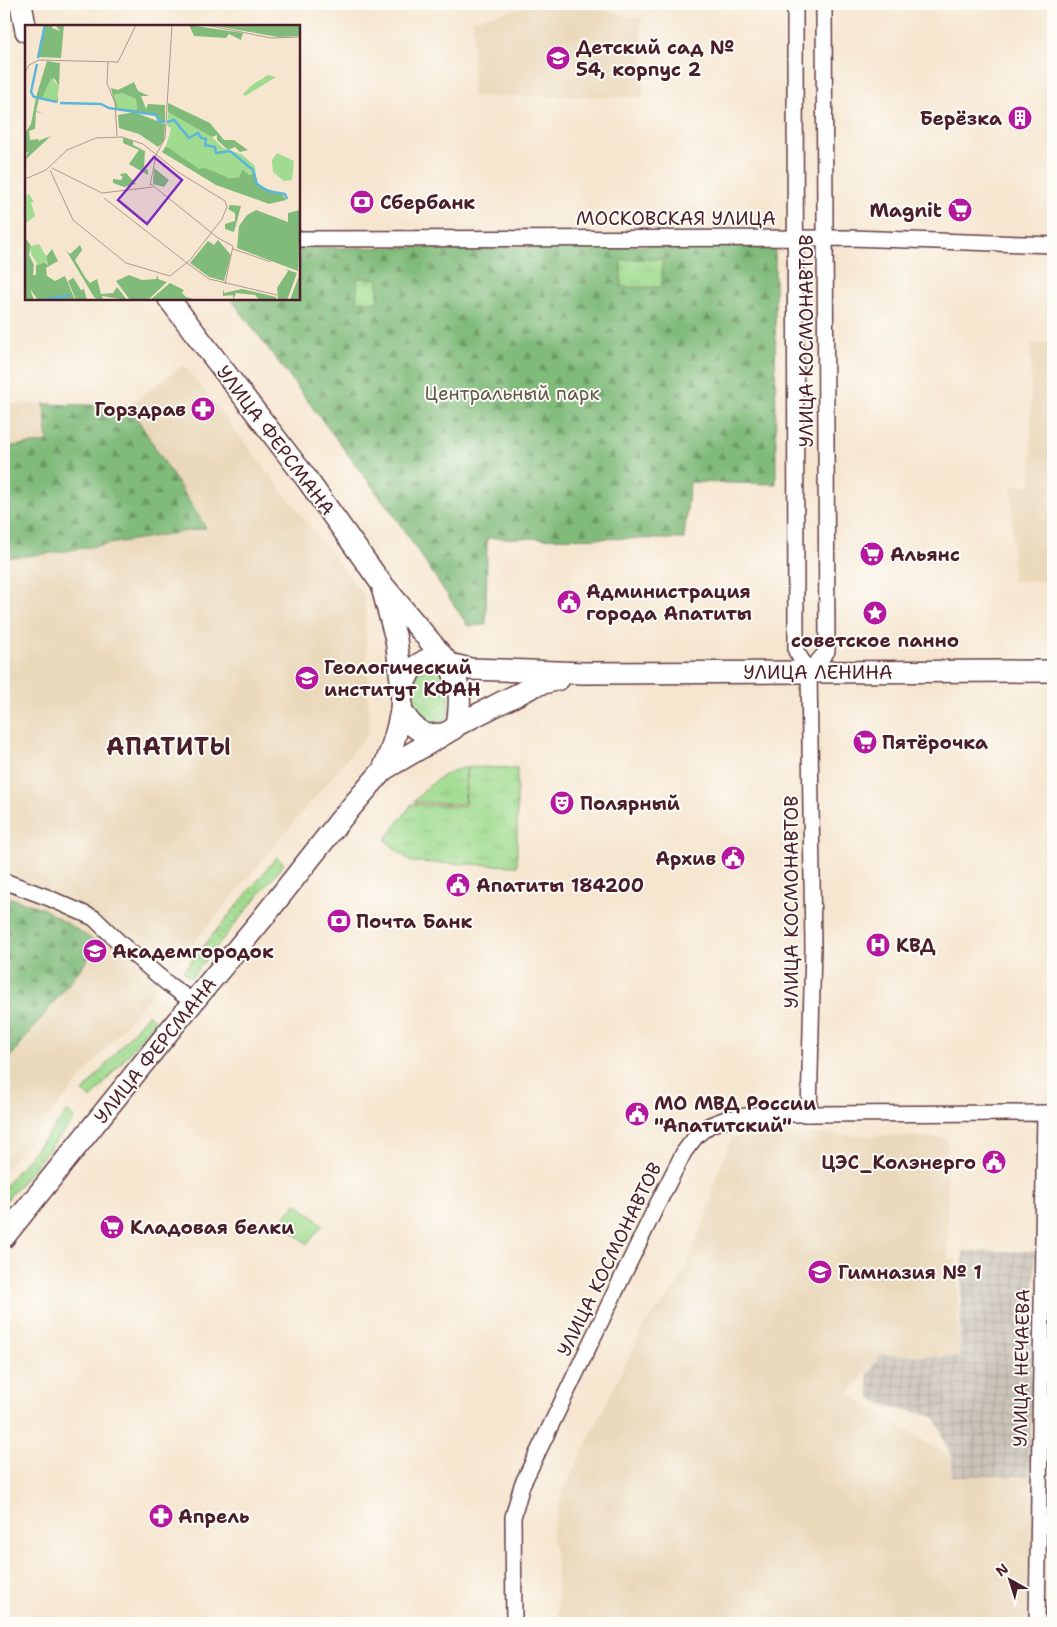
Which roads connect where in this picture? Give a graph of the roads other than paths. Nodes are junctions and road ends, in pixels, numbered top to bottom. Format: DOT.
graph roads {
  1 [pos="21,4"];
  2 [pos="795,4"];
  3 [pos="824,4"];
  4 [pos="25,26"];
  5 [pos="796,238"];
  6 [pos="825,238"];
  7 [pos="300,239"];
  8 [pos="1053,245"];
  9 [pos="171,300"];
  10 [pos="381,583"];
  11 [pos="446,662"];
  12 [pos="1053,671"];
  13 [pos="809,672"];
  14 [pos="584,673"];
  15 [pos="402,688"];
  16 [pos="401,711"];
  17 [pos="451,730"];
  18 [pos="383,770"];
  19 [pos="4,881"];
  20 [pos="193,1002"];
  21 [pos="1049,1113"];
  22 [pos="809,1114"];
  23 [pos="4,1237"];
  24 [pos="514,1623"];
  25 [pos="1037,1623"];
  1 -- 4 [label="street"];
  2 -- 5 [label="street, УЛИЦА КОСМОНАВТОВ"];
  3 -- 6 [label="street, УЛИЦА КОСМОНАВТОВ"];
  5 -- 6 [label="street, МОСКОВСКАЯ УЛИЦА"];
  5 -- 7 [label="street, МОСКОВСКАЯ УЛИЦА"];
  5 -- 13 [label="street, УЛИЦА КОСМОНАВТОВ"];
  6 -- 8 [label="street, МОСКОВСКАЯ УЛИЦА"];
  6 -- 13 [label="street, УЛИЦА КОСМОНАВТОВ"];
  9 -- 10 [label="street, УЛИЦА ФЕРСМАНА"];
  10 -- 11 [label="street, УЛИЦА ФЕРСМАНА"];
  10 -- 15 [label="street, УЛИЦА ФЕРСМАНА"];
  11 -- 14 [label="street, УЛИЦА ЛЕНИНА"];
  11 -- 15 [label="street"];
  11 -- 17 [label="street"];
  12 -- 13 [label="street, УЛИЦА ЛЕНИНА"];
  13 -- 14 [label="street, УЛИЦА ЛЕНИНА"];
  13 -- 22 [label="street, УЛИЦА КОСМОНАВТОВ"];
  14 -- 17 [label="street, УЛИЦА ЛЕНИНА"];
  15 -- 16 [label="street"];
  16 -- 17 [label="street"];
  16 -- 18 [label="street, УЛИЦА ФЕРСМАНА"];
  17 -- 18 [label="street, УЛИЦА ФЕРСМАНА"];
  18 -- 20 [label="street, УЛИЦА ФЕРСМАНА"];
  19 -- 20 [label="street"];
  20 -- 23 [label="street, УЛИЦА ФЕРСМАНА"];
  21 -- 22 [label="street"];
  21 -- 25 [label="street, УЛИЦА НЕЧАЕВА"];
  22 -- 24 [label="street, УЛИЦА КОСМОНАВТОВ"];
}
